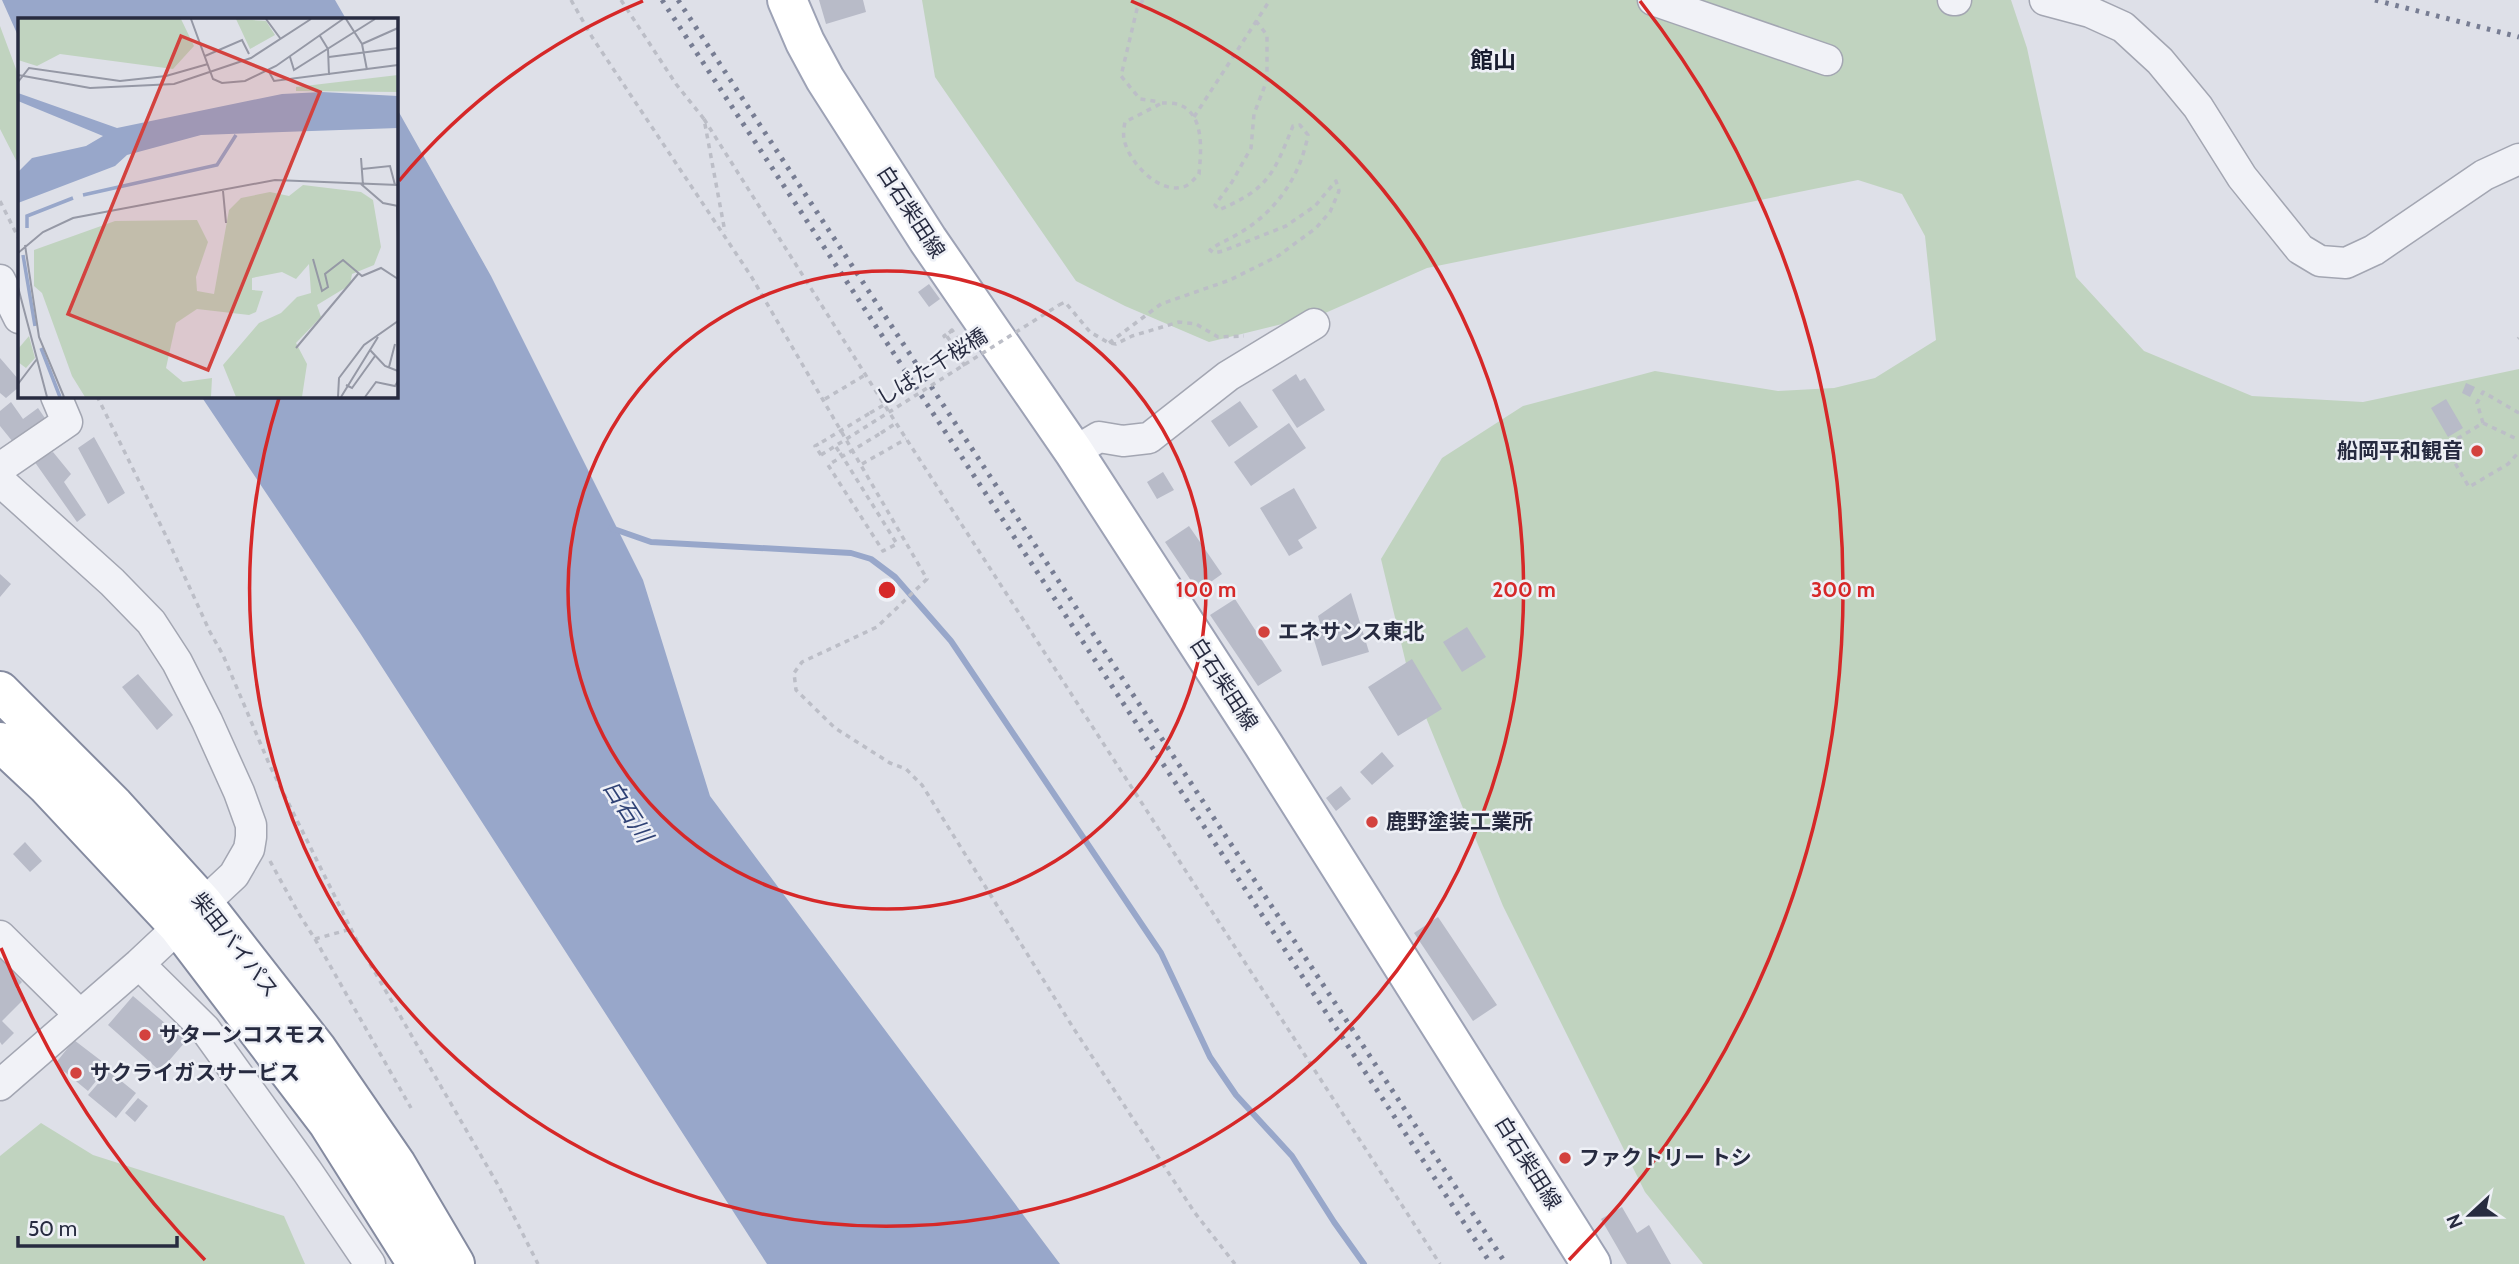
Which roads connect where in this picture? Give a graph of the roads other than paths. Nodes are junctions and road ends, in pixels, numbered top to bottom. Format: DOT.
graph roads {
  1 [pos="787,0"];
  2 [pos="1653,0"];
  3 [pos="2045,0"];
  4 [pos="1827,61"];
  5 [pos="2519,159"];
  6 [pos="0,280"];
  7 [pos="18,316"];
  8 [pos="1304,329"];
  9 [pos="56,397"];
  10 [pos="1074,452"];
  11 [pos="0,468"];
  12 [pos="0,481"];
  13 [pos="0,691"];
  14 [pos="0,741"];
  15 [pos="190,915"];
  16 [pos="0,936"];
  17 [pos="139,964"];
  18 [pos="80,1015"];
  19 [pos="0,1085"];
  20 [pos="370,1264"];
  21 [pos="417,1264"];
  22 [pos="455,1264"];
  23 [pos="1591,1264"];
  1 -- 10 [label="main road, 白石柴田線"];
  2 -- 4 [label="street"];
  3 -- 5 [label="street"];
  6 -- 7 [label="street"];
  8 -- 10 [label="street"];
  9 -- 11 [label="street"];
  10 -- 23 [label="main road, 白石柴田線"];
  12 -- 15 [label="street"];
  13 -- 15 [label="main road, 柴田バイパス"];
  14 -- 15 [label="main road, 柴田バイパス"];
  15 -- 17 [label="street"];
  15 -- 21 [label="main road, 柴田バイパス"];
  15 -- 22 [label="main road, 柴田バイパス"];
  16 -- 18 [label="street"];
  17 -- 18 [label="street"];
  17 -- 20 [label="street"];
  18 -- 19 [label="street"];
}
